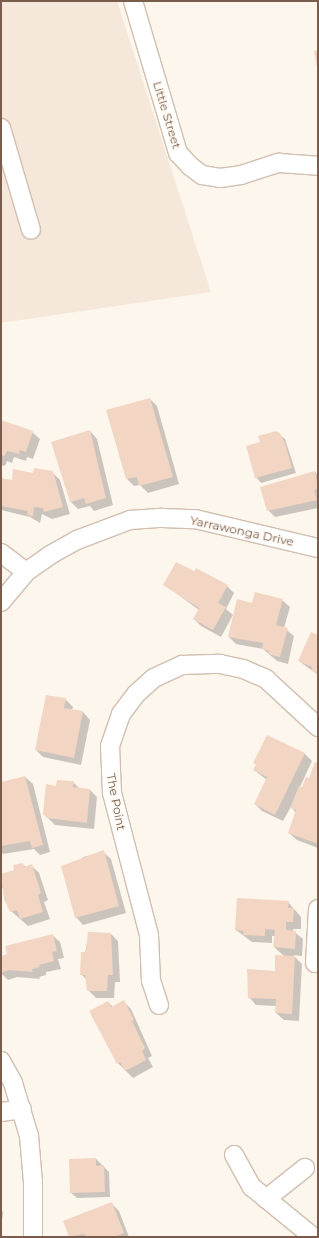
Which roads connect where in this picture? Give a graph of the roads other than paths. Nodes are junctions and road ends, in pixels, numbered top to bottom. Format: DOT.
graph roads {
  1 [pos="133,1"];
  2 [pos="1,128"];
  3 [pos="318,166"];
  4 [pos="30,230"];
  5 [pos="318,548"];
  6 [pos="1,554"];
  7 [pos="26,572"];
  8 [pos="1,602"];
  9 [pos="318,727"];
  10 [pos="318,909"];
  11 [pos="317,931"];
  12 [pos="315,963"];
  13 [pos="159,1005"];
  14 [pos="1,1061"];
  15 [pos="22,1109"];
  16 [pos="1,1112"];
  17 [pos="234,1156"];
  18 [pos="305,1168"];
  19 [pos="266,1199"];
  20 [pos="33,1237"];
  21 [pos="313,1237"];
  1 -- 3 [label="street, Little Street"];
  2 -- 4 [label="street"];
  5 -- 7 [label="street, Yarrawonga Drive"];
  6 -- 7 [label="street"];
  7 -- 8 [label="street, Yarrawonga Drive"];
  9 -- 13 [label="street, The Point"];
  10 -- 11 [label="street"];
  11 -- 12 [label="street"];
  14 -- 15 [label="street"];
  15 -- 16 [label="street"];
  15 -- 20 [label="street"];
  17 -- 19 [label="street"];
  18 -- 19 [label="street"];
  19 -- 21 [label="street"];
}
